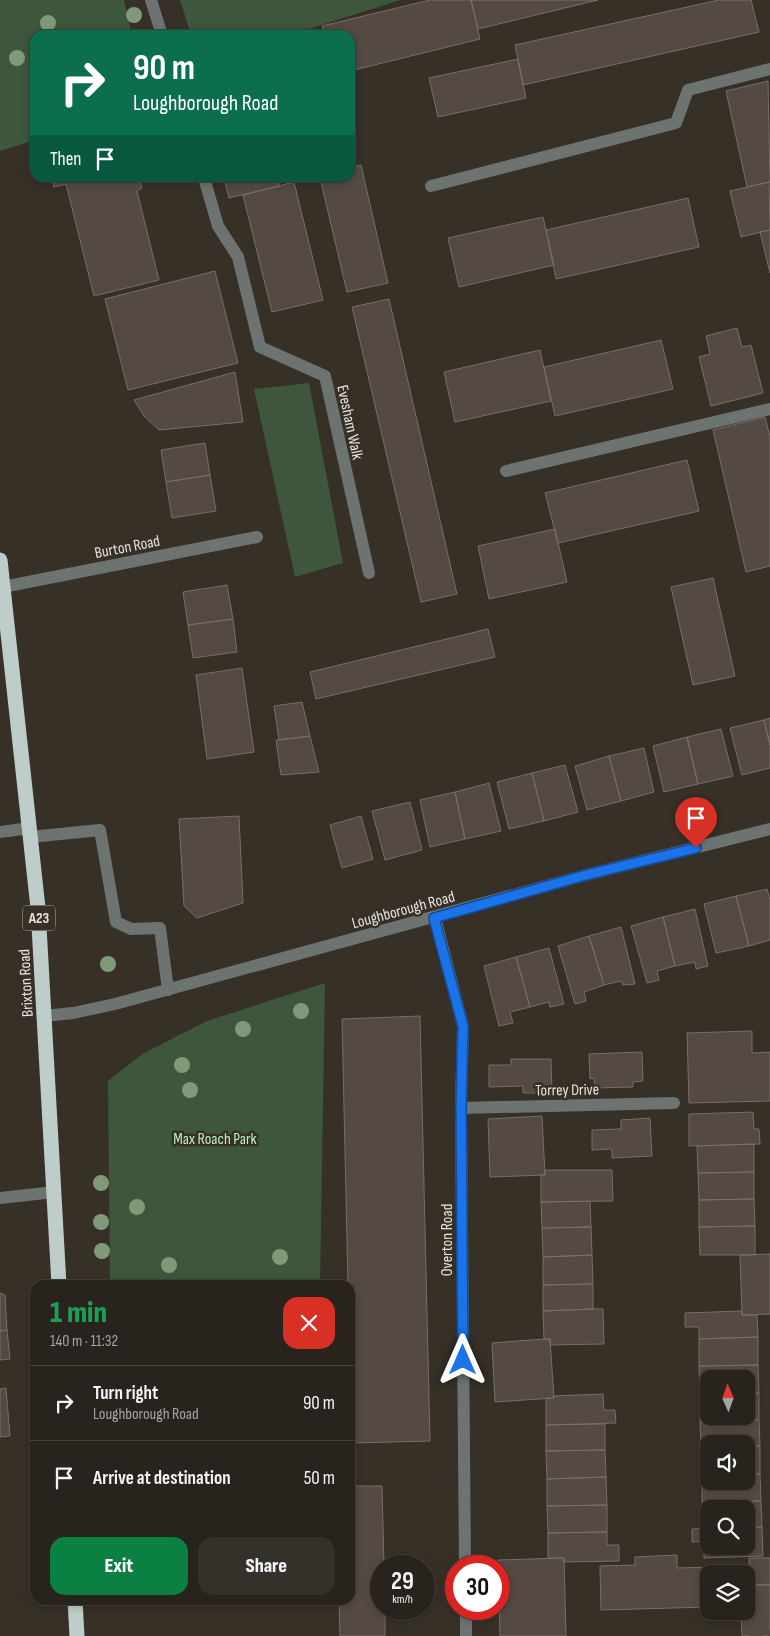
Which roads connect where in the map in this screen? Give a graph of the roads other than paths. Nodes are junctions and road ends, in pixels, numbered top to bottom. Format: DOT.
graph roads {
  1 [pos="151,0"];
  2 [pos="160,30"];
  3 [pos="770,69"];
  4 [pos="205,182"];
  5 [pos="431,186"];
  6 [pos="770,409"];
  7 [pos="506,471"];
  8 [pos="257,537"];
  9 [pos="0,560"];
  10 [pos="369,573"];
  11 [pos="3,587"];
  12 [pos="770,829"];
  13 [pos="0,832"];
  14 [pos="30,833"];
  15 [pos="434,918"];
  16 [pos="168,990"];
  17 [pos="44,1016"];
  18 [pos="674,1102"];
  19 [pos="461,1108"];
  20 [pos="54,1192"];
  21 [pos="0,1198"];
  22 [pos="59,1280"];
  23 [pos="465,1555"];
  24 [pos="75,1605"];
  25 [pos="466,1620"];
  26 [pos="77,1636"];
  27 [pos="466,1636"];
  1 -- 2 [label="street"];
  3 -- 5 [label="street"];
  4 -- 10 [label="street, Evesham Walk"];
  6 -- 7 [label="street"];
  8 -- 11 [label="street, Burton Road"];
  9 -- 11 [label="highway, Brixton Road / A23"];
  11 -- 14 [label="highway, Brixton Road / A23"];
  12 -- 15 [label="street, Loughborough Road"];
  13 -- 14 [label="street"];
  14 -- 16 [label="street"];
  14 -- 17 [label="highway, Brixton Road / A23"];
  15 -- 16 [label="street, Loughborough Road"];
  15 -- 19 [label="street, Overton Road"];
  16 -- 17 [label="street, Loughborough Road"];
  17 -- 20 [label="highway, Brixton Road / A23"];
  18 -- 19 [label="street, Torrey Drive"];
  19 -- 23 [label="street, Overton Road"];
  20 -- 21 [label="street"];
  20 -- 22 [label="highway, Brixton Road / A23"];
  24 -- 26 [label="highway"];
  25 -- 27 [label="street"];
}
